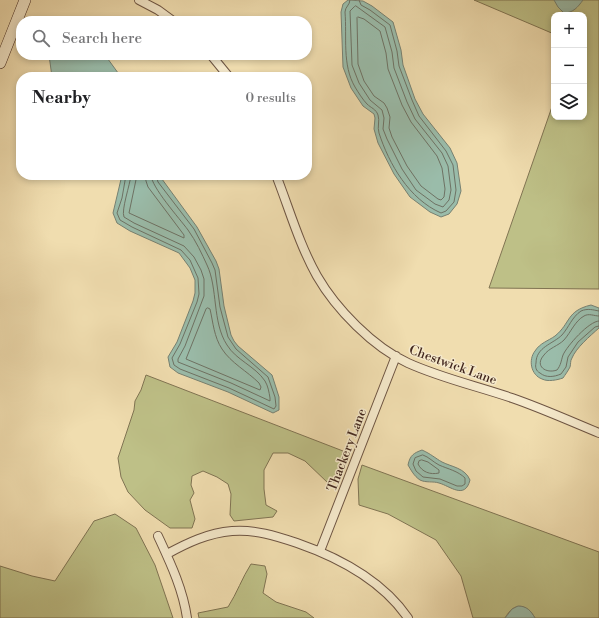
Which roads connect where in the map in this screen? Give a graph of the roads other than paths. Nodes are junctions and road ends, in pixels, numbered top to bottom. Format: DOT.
graph roads {
  1 [pos="25,0"];
  2 [pos="139,0"];
  3 [pos="19,16"];
  4 [pos="166,16"];
  5 [pos="16,23"];
  6 [pos="215,60"];
  7 [pos="0,63"];
  8 [pos="225,72"];
  9 [pos="278,180"];
  10 [pos="396,356"];
  11 [pos="599,433"];
  12 [pos="158,536"];
  13 [pos="320,551"];
  14 [pos="167,554"];
  15 [pos="187,618"];
  16 [pos="408,618"];
  1 -- 3 [label="main road"];
  2 -- 4 [label="street"];
  5 -- 7 [label="main road"];
  6 -- 8 [label="street"];
  9 -- 10 [label="street, Chestwick Lane"];
  10 -- 11 [label="street, Chestwick Lane"];
  10 -- 13 [label="street, Thackery Lane"];
  12 -- 14 [label="street"];
  13 -- 14 [label="street"];
  13 -- 16 [label="street"];
  14 -- 15 [label="street"];
}
